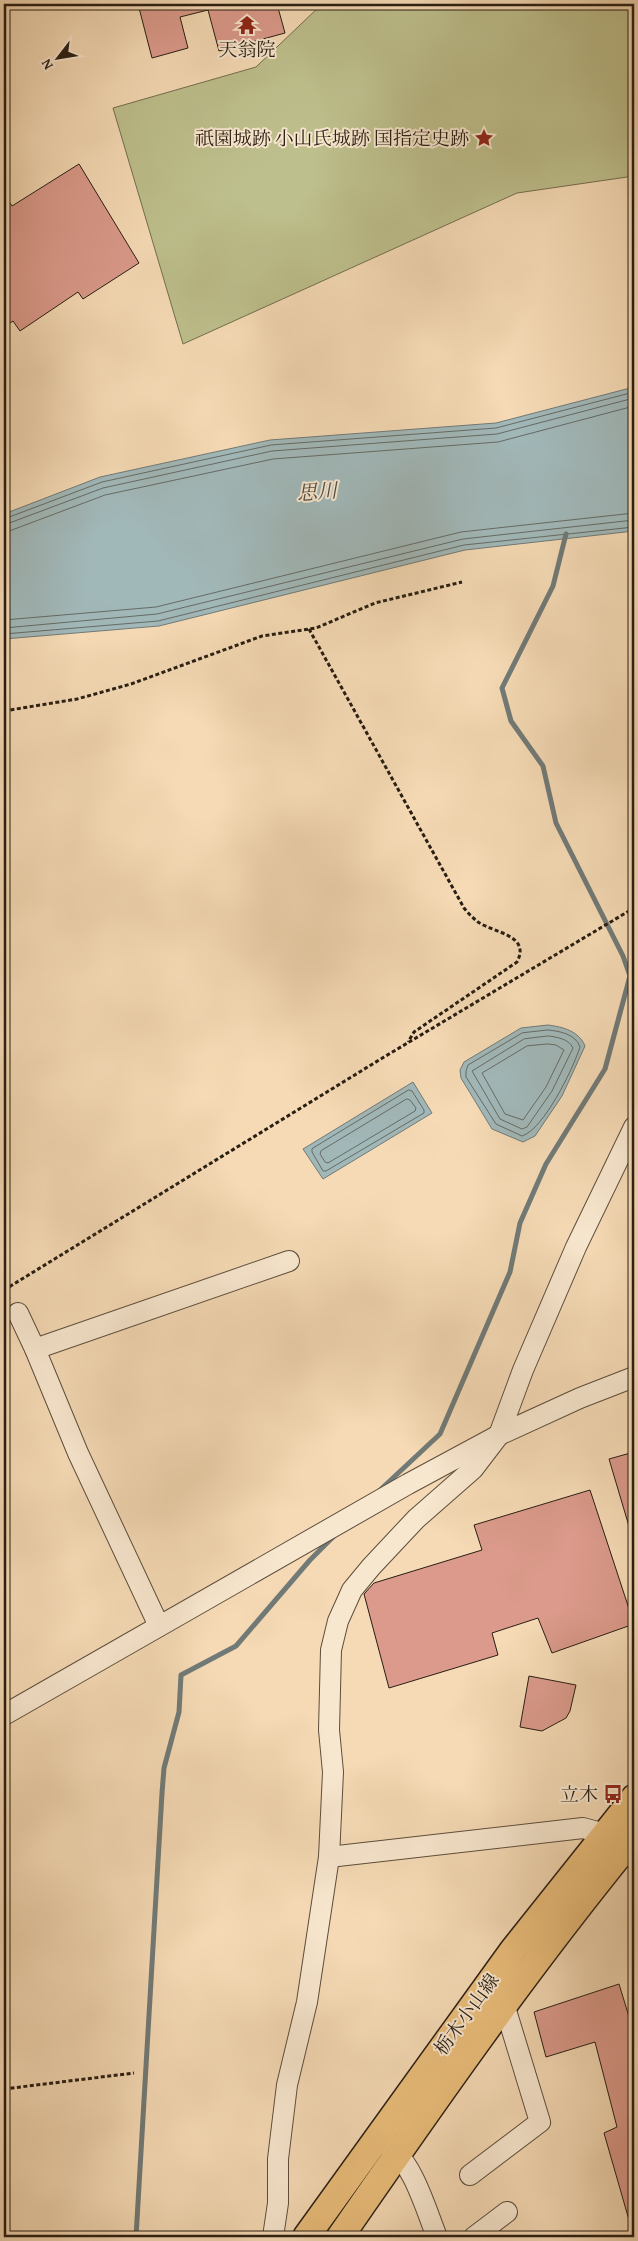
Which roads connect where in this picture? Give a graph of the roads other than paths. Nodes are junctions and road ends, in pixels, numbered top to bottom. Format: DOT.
graph roads {
  1 [pos="634,1127"];
  2 [pos="289,1261"];
  3 [pos="18,1313"];
  4 [pos="35,1349"];
  5 [pos="634,1377"];
  6 [pos="499,1434"];
  7 [pos="159,1626"];
  8 [pos="4,1715"];
  9 [pos="634,1798"];
  10 [pos="621,1840"];
  11 [pos="329,1857"];
  12 [pos="504,2004"];
  13 [pos="377,2138"];
  14 [pos="398,2152"];
  15 [pos="470,2175"];
  16 [pos="507,2212"];
  17 [pos="273,2237"];
  18 [pos="306,2237"];
  19 [pos="340,2237"];
  20 [pos="437,2237"];
  21 [pos="474,2237"];
  1 -- 6 [label="street"];
  2 -- 4 [label="street"];
  3 -- 4 [label="street"];
  4 -- 7 [label="street"];
  5 -- 6 [label="street"];
  6 -- 7 [label="street"];
  6 -- 11 [label="street"];
  7 -- 8 [label="street"];
  9 -- 10 [label="main road, 栃木小山線"];
  10 -- 11 [label="street"];
  10 -- 12 [label="main road, 栃木小山線"];
  10 -- 13 [label="main road, 栃木小山線"];
  11 -- 17 [label="street"];
  12 -- 14 [label="main road, 栃木小山線"];
  12 -- 15 [label="street"];
  13 -- 14 [label="street"];
  13 -- 18 [label="main road, 栃木小山線"];
  14 -- 19 [label="main road, 栃木小山線"];
  14 -- 20 [label="street"];
  16 -- 21 [label="street"];
}
